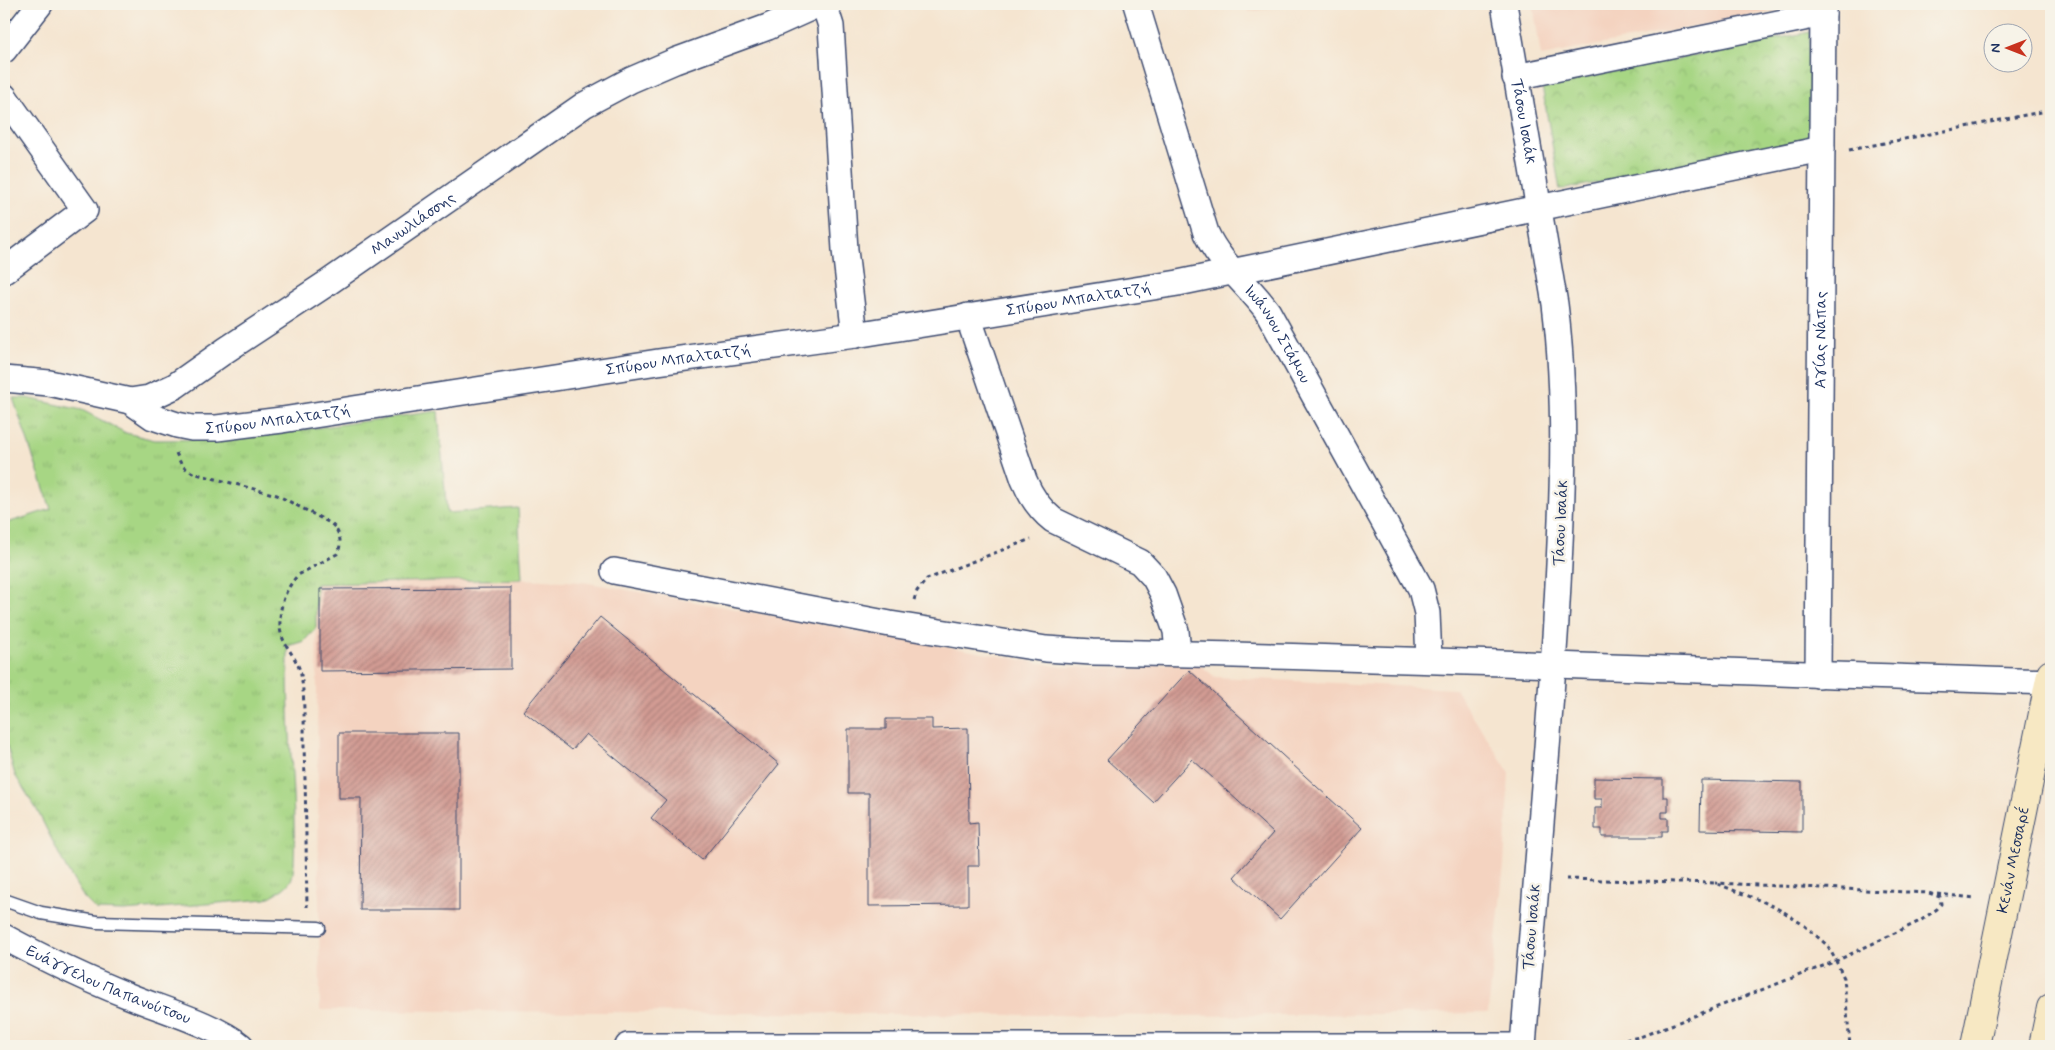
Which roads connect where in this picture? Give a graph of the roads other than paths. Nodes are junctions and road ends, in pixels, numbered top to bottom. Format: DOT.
graph roads {
  1 [pos="40,4"];
  2 [pos="1136,4"];
  3 [pos="1504,4"];
  4 [pos="823,6"];
  5 [pos="1823,9"];
  6 [pos="4,50"];
  7 [pos="1515,78"];
  8 [pos="4,96"];
  9 [pos="1822,152"];
  10 [pos="1538,208"];
  11 [pos="4,271"];
  12 [pos="1232,272"];
  13 [pos="968,316"];
  14 [pos="856,334"];
  15 [pos="4,379"];
  16 [pos="130,401"];
  17 [pos="614,571"];
  18 [pos="1178,654"];
  19 [pos="1429,660"];
  20 [pos="1553,664"];
  21 [pos="1818,675"];
  22 [pos="2050,678"];
  23 [pos="4,900"];
  24 [pos="313,928"];
  25 [pos="4,937"];
  26 [pos="2050,1016"];
  27 [pos="241,1046"];
  28 [pos="628,1046"];
  29 [pos="1092,1046"];
  30 [pos="1425,1046"];
  31 [pos="1523,1046"];
  32 [pos="1975,1046"];
  33 [pos="2043,1046"];
  1 -- 6 [label="street"];
  2 -- 12 [label="street, Ιωάννου Στάμου"];
  3 -- 7 [label="street, Τάσου Ισαάκ"];
  4 -- 14 [label="street"];
  4 -- 16 [label="street, Μανωλιάσσης"];
  5 -- 7 [label="street"];
  5 -- 9 [label="street, Αγίας Νάπας"];
  7 -- 10 [label="street, Τάσου Ισαάκ"];
  8 -- 11 [label="street"];
  9 -- 10 [label="street, Σπύρου Μπαλτατζή"];
  9 -- 21 [label="street, Αγίας Νάπας"];
  10 -- 12 [label="street, Σπύρου Μπαλτατζή"];
  10 -- 20 [label="street, Τάσου Ισαάκ"];
  12 -- 13 [label="street, Σπύρου Μπαλτατζή"];
  12 -- 19 [label="street, Ιωάννου Στάμου"];
  13 -- 14 [label="street, Σπύρου Μπαλτατζή"];
  13 -- 18 [label="street"];
  14 -- 16 [label="street, Σπύρου Μπαλτατζή"];
  15 -- 16 [label="street, Μανωλιάσσης"];
  17 -- 18 [label="street"];
  18 -- 19 [label="street"];
  19 -- 20 [label="street"];
  20 -- 21 [label="street"];
  20 -- 31 [label="street, Τάσου Ισαάκ"];
  21 -- 22 [label="street"];
  22 -- 32 [label="main road, Κενάν Μεσσαρέ"];
  23 -- 24 [label="lane"];
  25 -- 27 [label="street, Ευάγγελου Παπανούτσου"];
  26 -- 33 [label="main road"];
  28 -- 29 [label="street"];
  29 -- 30 [label="street"];
  30 -- 31 [label="street"];
}
